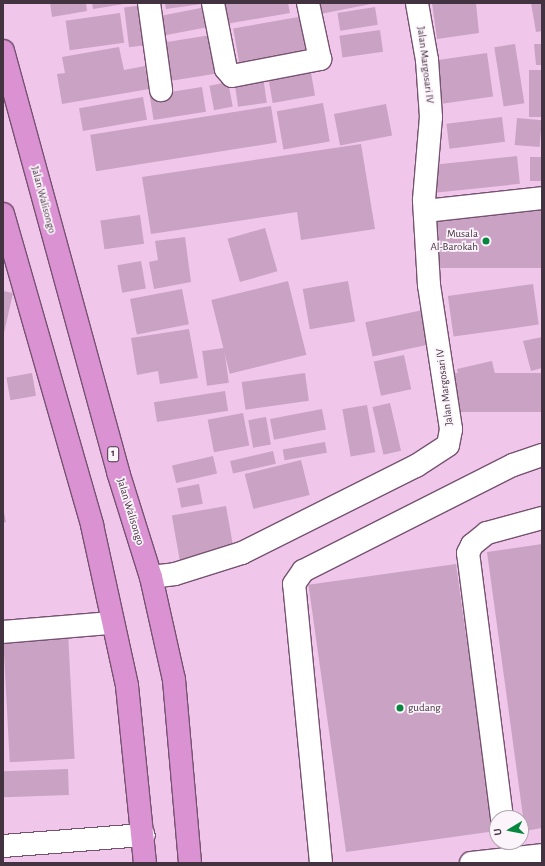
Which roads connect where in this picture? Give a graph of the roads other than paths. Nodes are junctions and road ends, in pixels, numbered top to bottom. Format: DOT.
graph roads {
  1 [pos="149,3"];
  2 [pos="213,3"];
  3 [pos="308,3"];
  4 [pos="416,3"];
  5 [pos="3,51"];
  6 [pos="161,90"];
  7 [pos="542,198"];
  8 [pos="425,211"];
  9 [pos="3,217"];
  10 [pos="542,455"];
  11 [pos="542,518"];
  12 [pos="151,577"];
  13 [pos="110,623"];
  14 [pos="3,632"];
  15 [pos="501,810"];
  16 [pos="144,836"];
  17 [pos="3,846"];
  18 [pos="506,850"];
  19 [pos="542,854"];
  20 [pos="145,863"];
  21 [pos="190,863"];
  22 [pos="321,863"];
  23 [pos="471,863"];
  1 -- 6 [label="street"];
  2 -- 3 [label="street"];
  4 -- 8 [label="street, Jalan Margosari IV"];
  5 -- 12 [label="highway, Jalan Walisongo / 1"];
  7 -- 8 [label="street"];
  8 -- 12 [label="street, Jalan Margosari IV"];
  9 -- 13 [label="highway"];
  10 -- 22 [label="street"];
  11 -- 15 [label="street"];
  12 -- 21 [label="highway, Jalan Walisongo / 1"];
  13 -- 14 [label="street"];
  13 -- 16 [label="highway"];
  16 -- 17 [label="street"];
  16 -- 20 [label="highway"];
  18 -- 19 [label="street"];
  18 -- 23 [label="street"];
}
